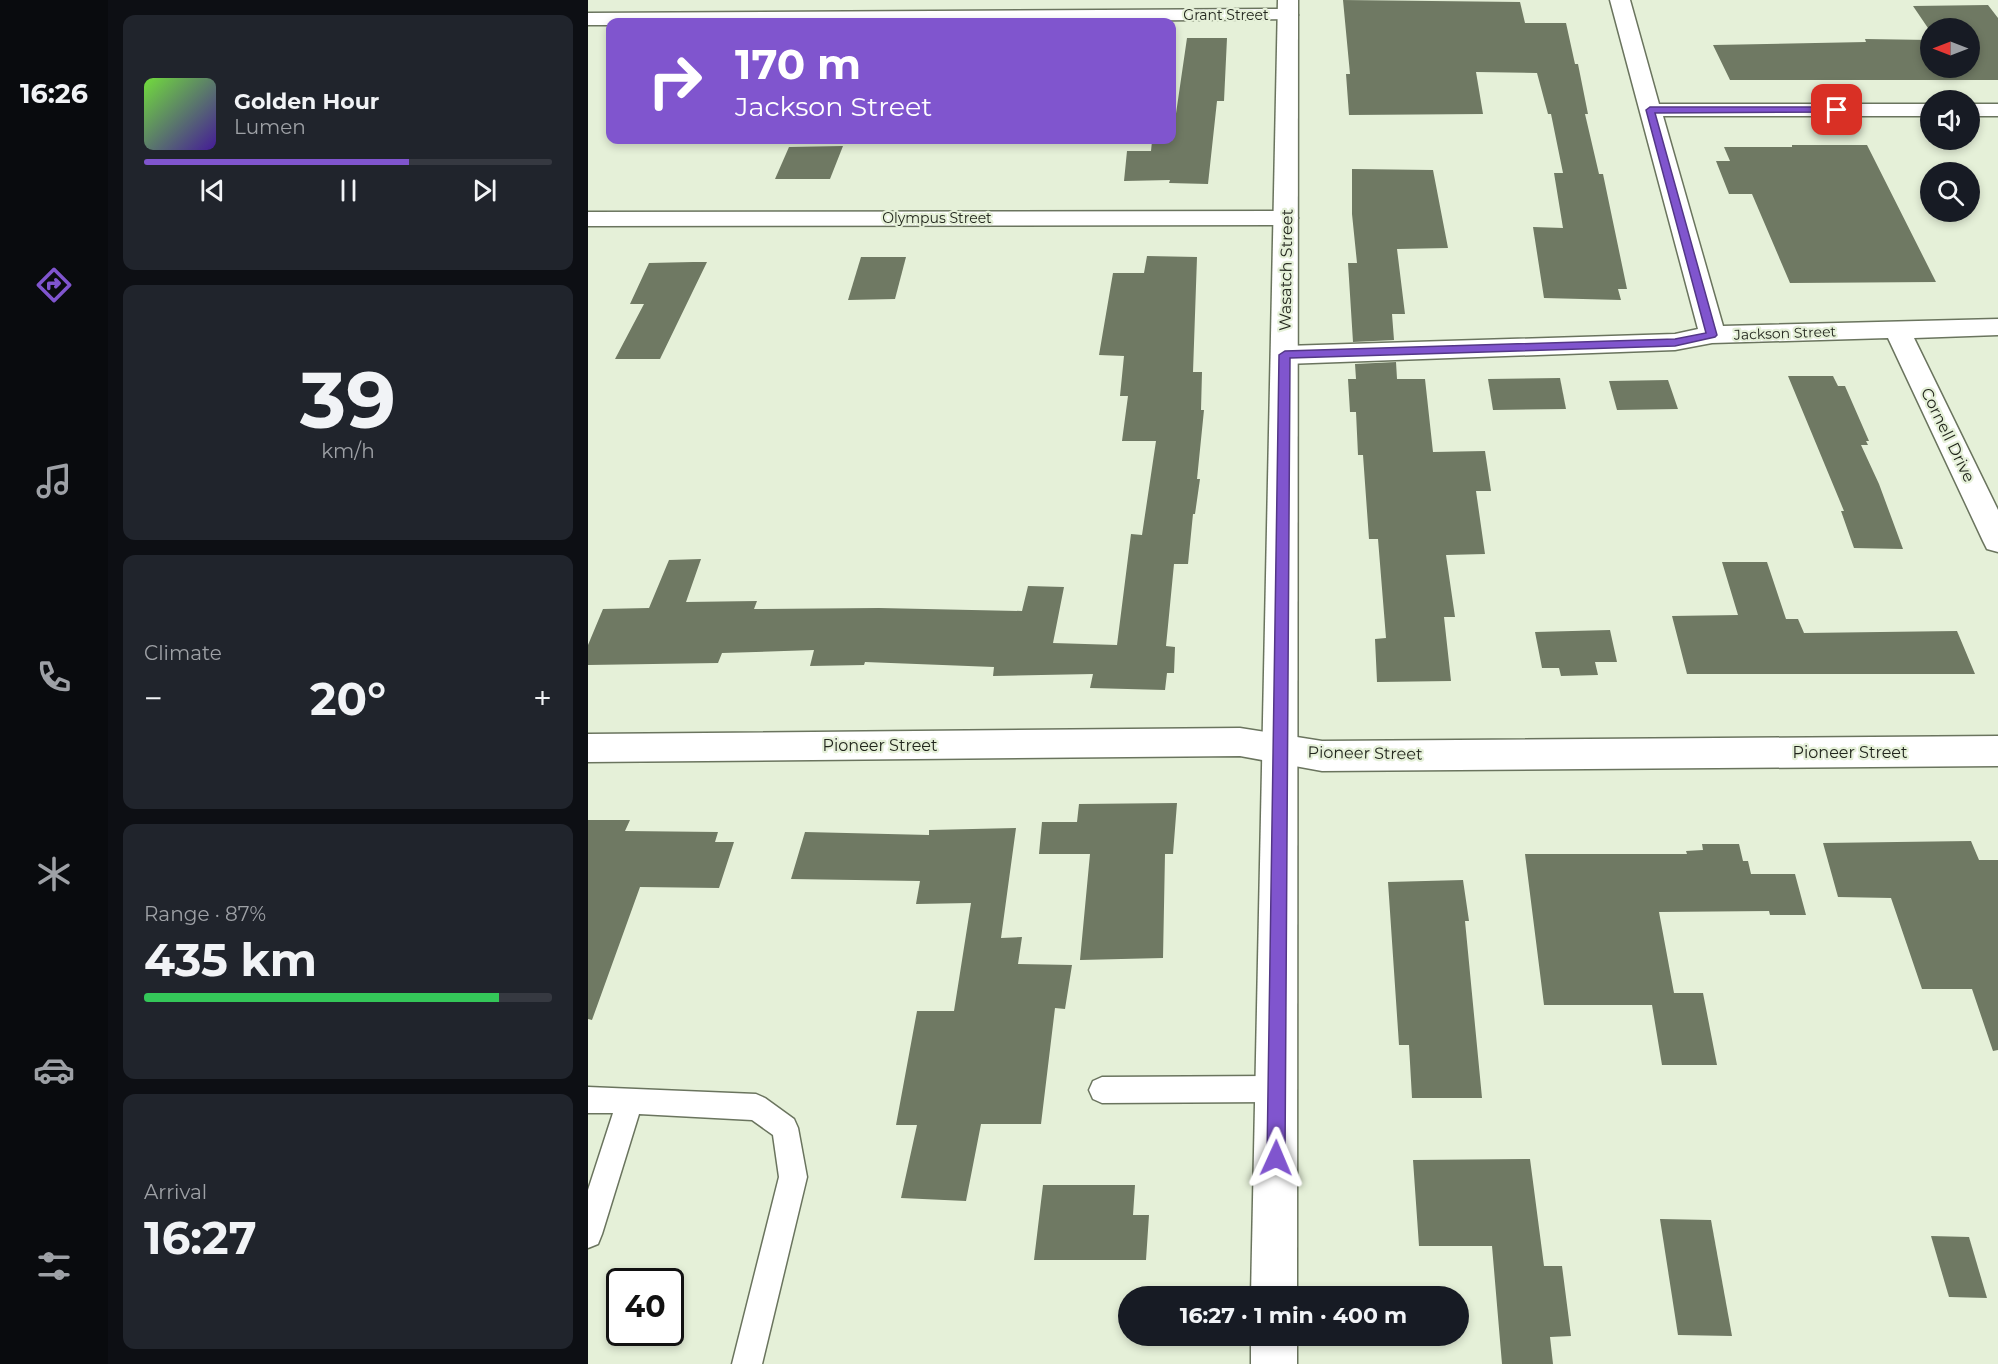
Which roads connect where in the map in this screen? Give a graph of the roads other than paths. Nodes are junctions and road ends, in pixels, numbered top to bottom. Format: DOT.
graph roads {
  1 [pos="1620,0"];
  2 [pos="1288,8"];
  3 [pos="652,18"];
  4 [pos="588,19"];
  5 [pos="606,19"];
  6 [pos="1650,110"];
  7 [pos="1920,110"];
  8 [pos="1980,110"];
  9 [pos="1998,110"];
  10 [pos="1286,218"];
  11 [pos="588,219"];
  12 [pos="1998,327"];
  13 [pos="1897,330"];
  14 [pos="1712,335"];
  15 [pos="1285,355"];
  16 [pos="1998,541"];
  17 [pos="588,748"];
  18 [pos="1280,748"];
  19 [pos="1998,751"];
  20 [pos="1277,1089"];
  21 [pos="1102,1090"];
  22 [pos="588,1100"];
  23 [pos="630,1100"];
  24 [pos="588,1234"];
  25 [pos="1275,1286"];
  26 [pos="1274,1346"];
  27 [pos="747,1364"];
  28 [pos="1274,1364"];
  1 -- 6 [label="street"];
  2 -- 3 [label="street, Grant Street"];
  2 -- 10 [label="street, Wasatch Street"];
  4 -- 5 [label="street, Grant Street"];
  6 -- 7 [label="street"];
  6 -- 14 [label="street"];
  8 -- 9 [label="street"];
  10 -- 11 [label="street, Olympus Street"];
  10 -- 15 [label="street, Wasatch Street"];
  12 -- 13 [label="street, Jackson Street"];
  13 -- 14 [label="street, Jackson Street"];
  13 -- 16 [label="street, Cornell Drive"];
  14 -- 15 [label="street, Jackson Street"];
  15 -- 18 [label="street, Wasatch Street"];
  17 -- 18 [label="street, Pioneer Street"];
  18 -- 19 [label="street, Pioneer Street"];
  18 -- 20 [label="street, Wasatch Street"];
  20 -- 21 [label="lane"];
  20 -- 25 [label="street, Wasatch Street"];
  22 -- 23 [label="lane"];
  23 -- 24 [label="lane"];
  23 -- 27 [label="lane"];
  26 -- 28 [label="street"];
}
